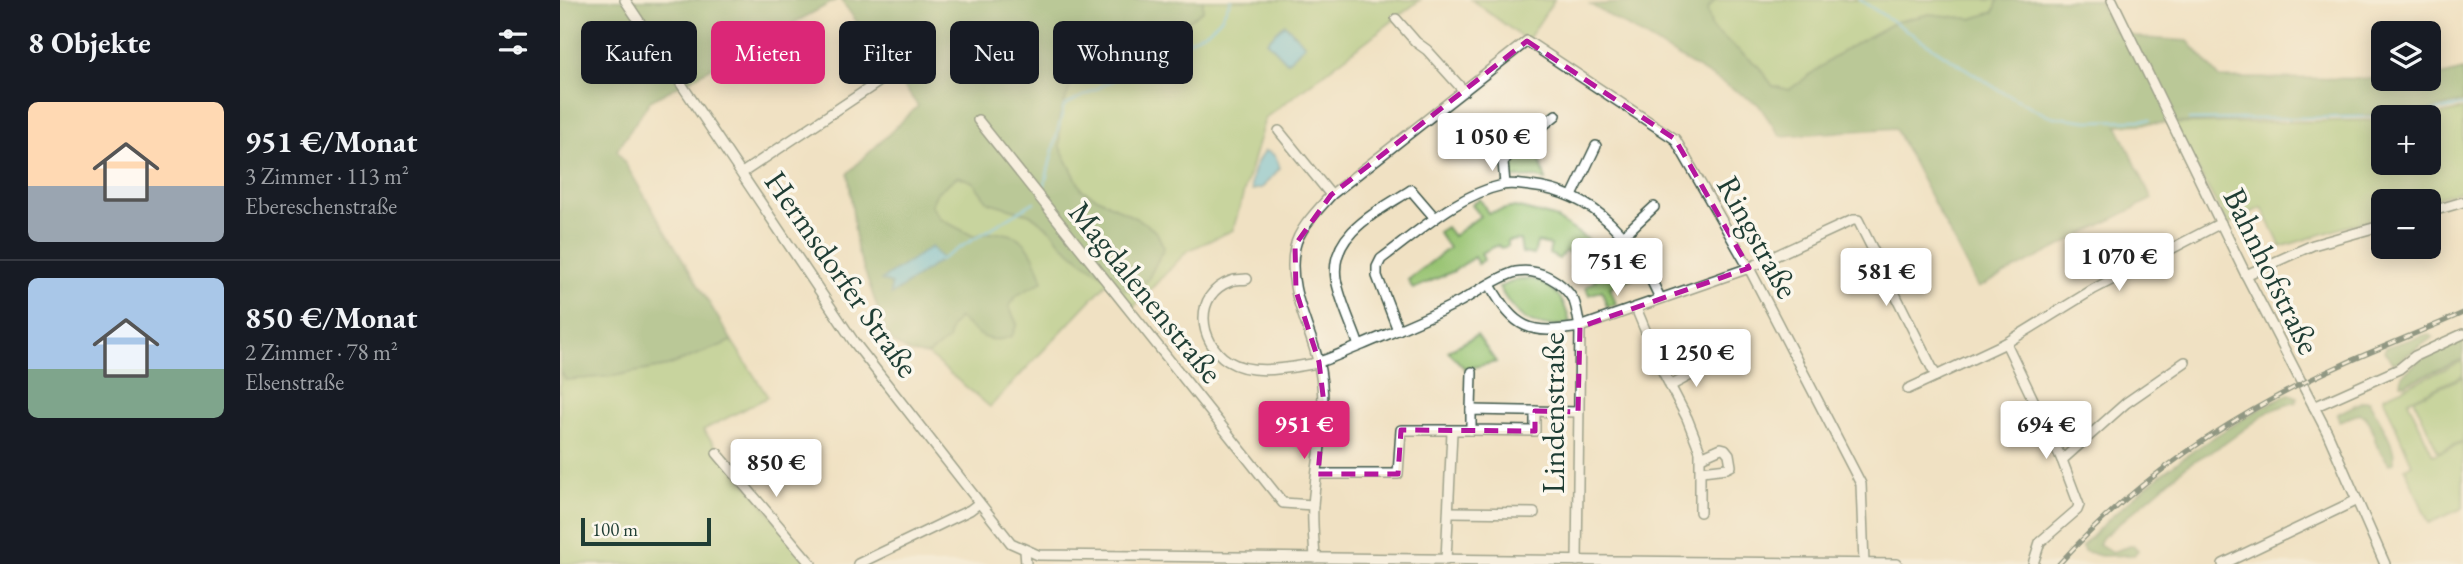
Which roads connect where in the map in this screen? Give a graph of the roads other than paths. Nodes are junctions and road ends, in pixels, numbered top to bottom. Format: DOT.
graph roads {
  1 [pos="625,0"];
  2 [pos="2112,0"];
  3 [pos="1396,19"];
  4 [pos="876,84"];
  5 [pos="1464,91"];
  6 [pos="1556,115"];
  7 [pos="978,120"];
  8 [pos="1279,131"];
  9 [pos="1597,146"];
  10 [pos="742,173"];
  11 [pos="1505,184"];
  12 [pos="1331,195"];
  13 [pos="1572,195"];
  14 [pos="2463,202"];
  15 [pos="1654,206"];
  16 [pos="2441,208"];
  17 [pos="1435,218"];
  18 [pos="2221,223"];
  19 [pos="2371,229"];
  20 [pos="1623,236"];
  21 [pos="1749,268"];
  22 [pos="2246,275"];
  23 [pos="1247,279"];
  24 [pos="1490,285"];
  25 [pos="1660,298"];
  26 [pos="1636,308"];
  27 [pos="1580,327"];
  28 [pos="1398,330"];
  29 [pos="2463,334"];
  30 [pos="2006,343"];
  31 [pos="1359,346"];
  32 [pos="1319,362"];
  33 [pos="2185,362"];
  34 [pos="1707,366"];
  35 [pos="1472,372"];
  36 [pos="1936,376"];
  37 [pos="1670,386"];
  38 [pos="1908,389"];
  39 [pos="2314,407"];
  40 [pos="1471,410"];
  41 [pos="1535,411"];
  42 [pos="1578,412"];
  43 [pos="1471,430"];
  44 [pos="1452,432"];
  45 [pos="718,453"];
  46 [pos="1701,457"];
  47 [pos="2062,460"];
  48 [pos="1702,471"];
  49 [pos="1318,474"];
  50 [pos="2357,500"];
  51 [pos="979,503"];
  52 [pos="1313,505"];
  53 [pos="1450,512"];
  54 [pos="1700,512"];
  55 [pos="1534,513"];
  56 [pos="1025,551"];
  57 [pos="1315,558"];
  58 [pos="1446,560"];
  59 [pos="1340,561"];
  60 [pos="1577,561"];
  61 [pos="811,564"];
  62 [pos="858,564"];
  63 [pos="1026,564"];
  64 [pos="1864,564"];
  65 [pos="1897,564"];
  66 [pos="2033,564"];
  67 [pos="2223,564"];
  68 [pos="2385,564"];
  1 -- 10 [label="street, Hermsdorfer Straße"];
  2 -- 18 [label="street, Bahnhofstraße"];
  3 -- 5 [label="street"];
  4 -- 10 [label="street"];
  5 -- 12 [label="street"];
  5 -- 21 [label="street, Ringstraße"];
  6 -- 11 [label="street"];
  7 -- 52 [label="street, Magdalenenstraße"];
  8 -- 12 [label="street"];
  9 -- 13 [label="street"];
  10 -- 51 [label="street, Hermsdorfer Straße"];
  11 -- 13 [label="street"];
  11 -- 17 [label="street"];
  12 -- 32 [label="street"];
  13 -- 20 [label="street"];
  14 -- 16 [label="street"];
  15 -- 20 [label="street"];
  17 -- 28 [label="street"];
  17 -- 31 [label="street"];
  18 -- 22 [label="street, Bahnhofstraße"];
  18 -- 30 [label="street"];
  19 -- 22 [label="street"];
  20 -- 25 [label="street"];
  21 -- 25 [label="street"];
  21 -- 36 [label="street"];
  21 -- 64 [label="street, Ringstraße"];
  22 -- 39 [label="street, Bahnhofstraße"];
  23 -- 32 [label="street, Lindenstraße"];
  24 -- 27 [label="street"];
  24 -- 27 [label="street, Lindenstraße"];
  24 -- 28 [label="street, Lindenstraße"];
  25 -- 26 [label="street"];
  26 -- 27 [label="street"];
  26 -- 37 [label="street"];
  27 -- 42 [label="street, Lindenstraße"];
  28 -- 31 [label="street, Lindenstraße"];
  29 -- 39 [label="street"];
  30 -- 36 [label="street"];
  30 -- 47 [label="street"];
  31 -- 32 [label="street, Lindenstraße"];
  32 -- 49 [label="street"];
  33 -- 47 [label="street"];
  34 -- 37 [label="street"];
  35 -- 40 [label="street"];
  36 -- 38 [label="street"];
  37 -- 46 [label="street"];
  39 -- 50 [label="street, Bahnhofstraße"];
  40 -- 41 [label="street"];
  40 -- 43 [label="street"];
  41 -- 42 [label="street"];
  41 -- 43 [label="street"];
  42 -- 60 [label="street, Lindenstraße"];
  43 -- 44 [label="street"];
  44 -- 49 [label="street"];
  44 -- 53 [label="street"];
  45 -- 61 [label="street"];
  46 -- 48 [label="street"];
  46 -- 48 [label="street"];
  47 -- 66 [label="street"];
  48 -- 54 [label="street"];
  49 -- 52 [label="street"];
  50 -- 67 [label="street"];
  50 -- 68 [label="street, Bahnhofstraße"];
  51 -- 56 [label="street, Hermsdorfer Straße"];
  51 -- 62 [label="street"];
  52 -- 57 [label="street"];
  53 -- 55 [label="street"];
  53 -- 58 [label="street"];
  56 -- 57 [label="street"];
  56 -- 63 [label="street"];
  57 -- 59 [label="street"];
  58 -- 59 [label="street"];
  58 -- 60 [label="street"];
  60 -- 64 [label="street"];
  64 -- 65 [label="street"];
}
